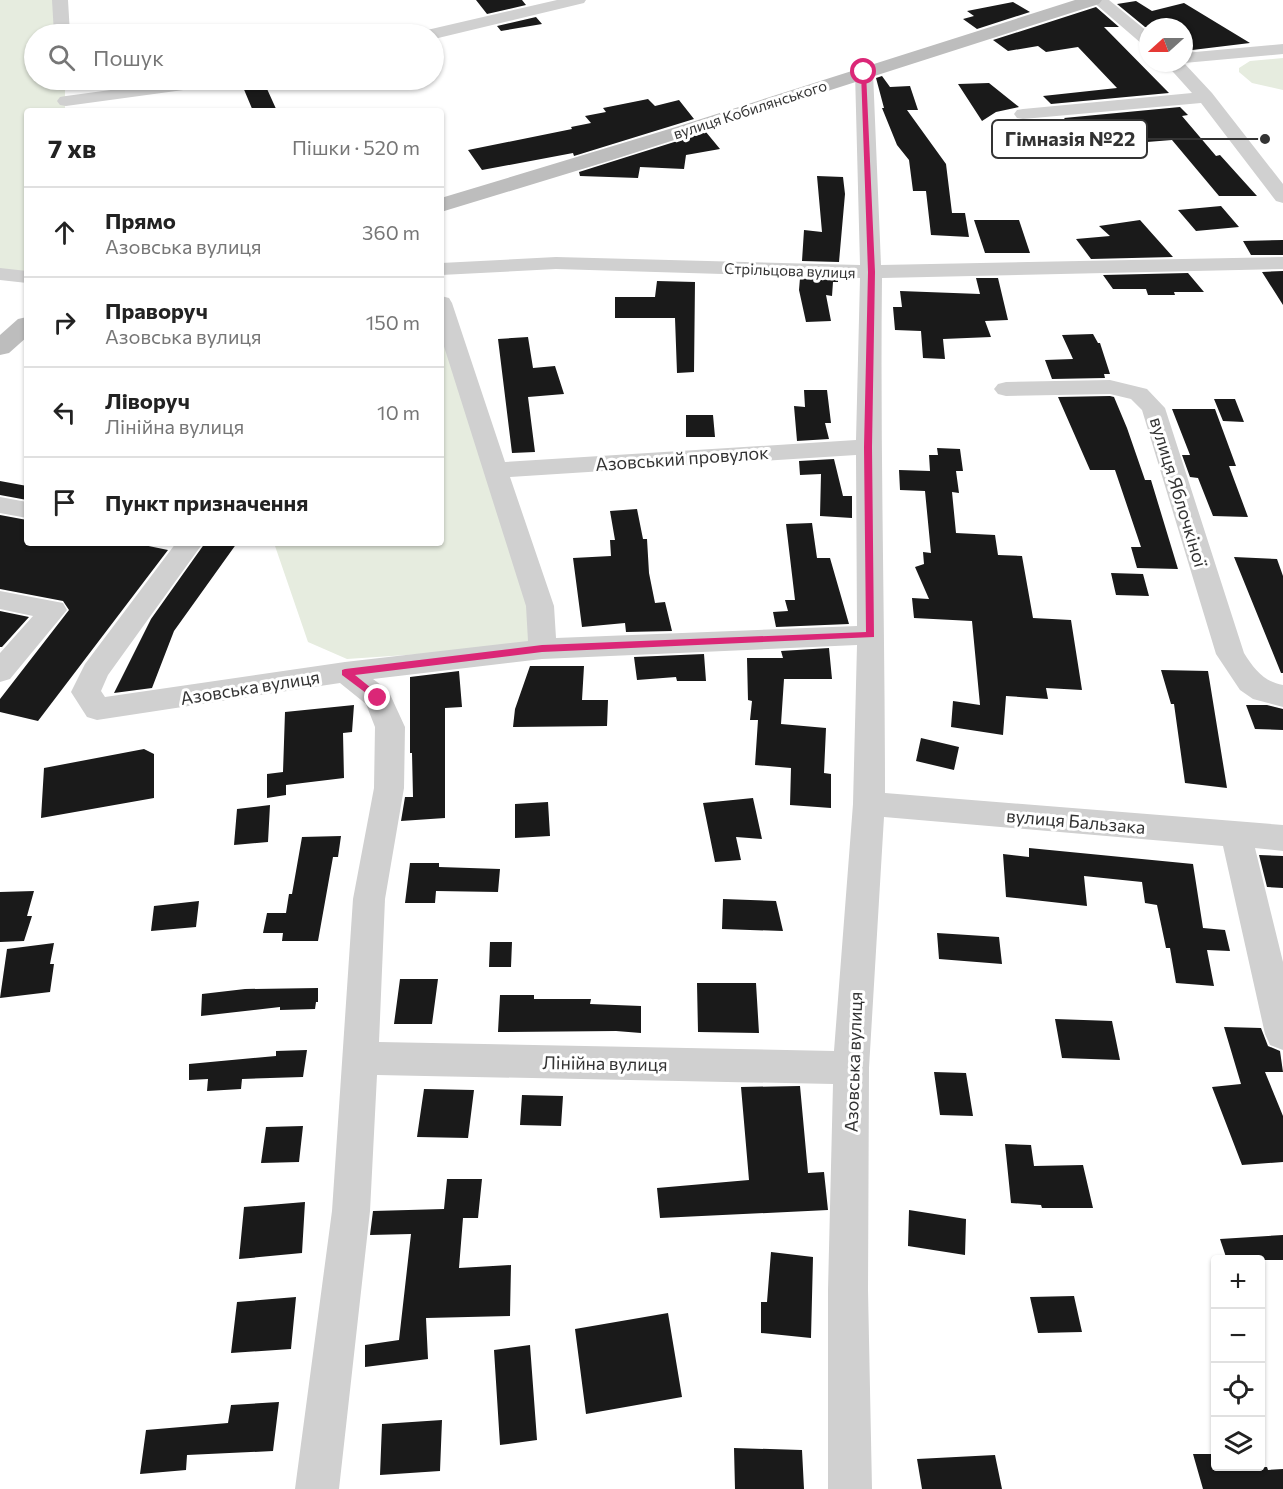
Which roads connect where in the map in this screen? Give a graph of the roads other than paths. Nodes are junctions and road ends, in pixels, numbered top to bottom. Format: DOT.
graph roads {
  1 [pos="60,0"];
  2 [pos="578,0"];
  3 [pos="1094,0"];
  4 [pos="1099,0"];
  5 [pos="61,24"];
  6 [pos="444,31"];
  7 [pos="1139,33"];
  8 [pos="1283,50"];
  9 [pos="1193,57"];
  10 [pos="864,72"];
  11 [pos="1182,72"];
  12 [pos="65,90"];
  13 [pos="161,90"];
  14 [pos="1206,97"];
  15 [pos="66,106"];
  16 [pos="1023,114"];
  17 [pos="1283,197"];
  18 [pos="444,204"];
  19 [pos="1283,263"];
  20 [pos="444,269"];
  21 [pos="871,272"];
  22 [pos="0,274"];
  23 [pos="24,278"];
  24 [pos="444,312"];
  25 [pos="24,327"];
  26 [pos="0,348"];
  27 [pos="1006,389"];
  28 [pos="868,447"];
  29 [pos="496,470"];
  30 [pos="0,505"];
  31 [pos="24,509"];
  32 [pos="188,546"];
  33 [pos="0,600"];
  34 [pos="871,635"];
  35 [pos="542,649"];
  36 [pos="0,672"];
  37 [pos="345,672"];
  38 [pos="1283,696"];
  39 [pos="869,804"];
  40 [pos="1236,835"];
  41 [pos="1283,838"];
  42 [pos="1283,1034"];
  43 [pos="360,1058"];
  44 [pos="851,1068"];
  45 [pos="317,1489"];
  46 [pos="850,1489"];
  1 -- 5 [label="street"];
  2 -- 6 [label="street"];
  3 -- 10 [label="main road, вулиця Кобилянського"];
  4 -- 7 [label="street"];
  8 -- 9 [label="street"];
  10 -- 18 [label="main road, вулиця Кобилянського"];
  10 -- 21 [label="street, Азовська вулиця"];
  11 -- 14 [label="street"];
  12 -- 15 [label="street"];
  13 -- 15 [label="street"];
  14 -- 16 [label="street"];
  14 -- 17 [label="street"];
  19 -- 21 [label="street, Стрільцова вулиця"];
  20 -- 21 [label="street, Стрільцова вулиця"];
  21 -- 28 [label="street, Азовська вулиця"];
  22 -- 23 [label="street"];
  24 -- 29 [label="street"];
  25 -- 26 [label="main road"];
  27 -- 38 [label="street, вулиця Яблочкіної"];
  28 -- 29 [label="street, Азовський провулок"];
  28 -- 34 [label="street, Азовська вулиця"];
  29 -- 35 [label="street"];
  30 -- 31 [label="street"];
  32 -- 37 [label="street, Азовська вулиця"];
  33 -- 36 [label="street"];
  34 -- 35 [label="street, Азовська вулиця"];
  34 -- 39 [label="street, Азовська вулиця"];
  35 -- 37 [label="street, Азовська вулиця"];
  37 -- 43 [label="street"];
  39 -- 40 [label="street, вулиця Бальзака"];
  39 -- 44 [label="street, Азовська вулиця"];
  40 -- 41 [label="street, вулиця Бальзака"];
  40 -- 42 [label="street"];
  43 -- 44 [label="street, Лінійна вулиця"];
  43 -- 45 [label="street"];
  44 -- 46 [label="street, Азовська вулиця"];
}
